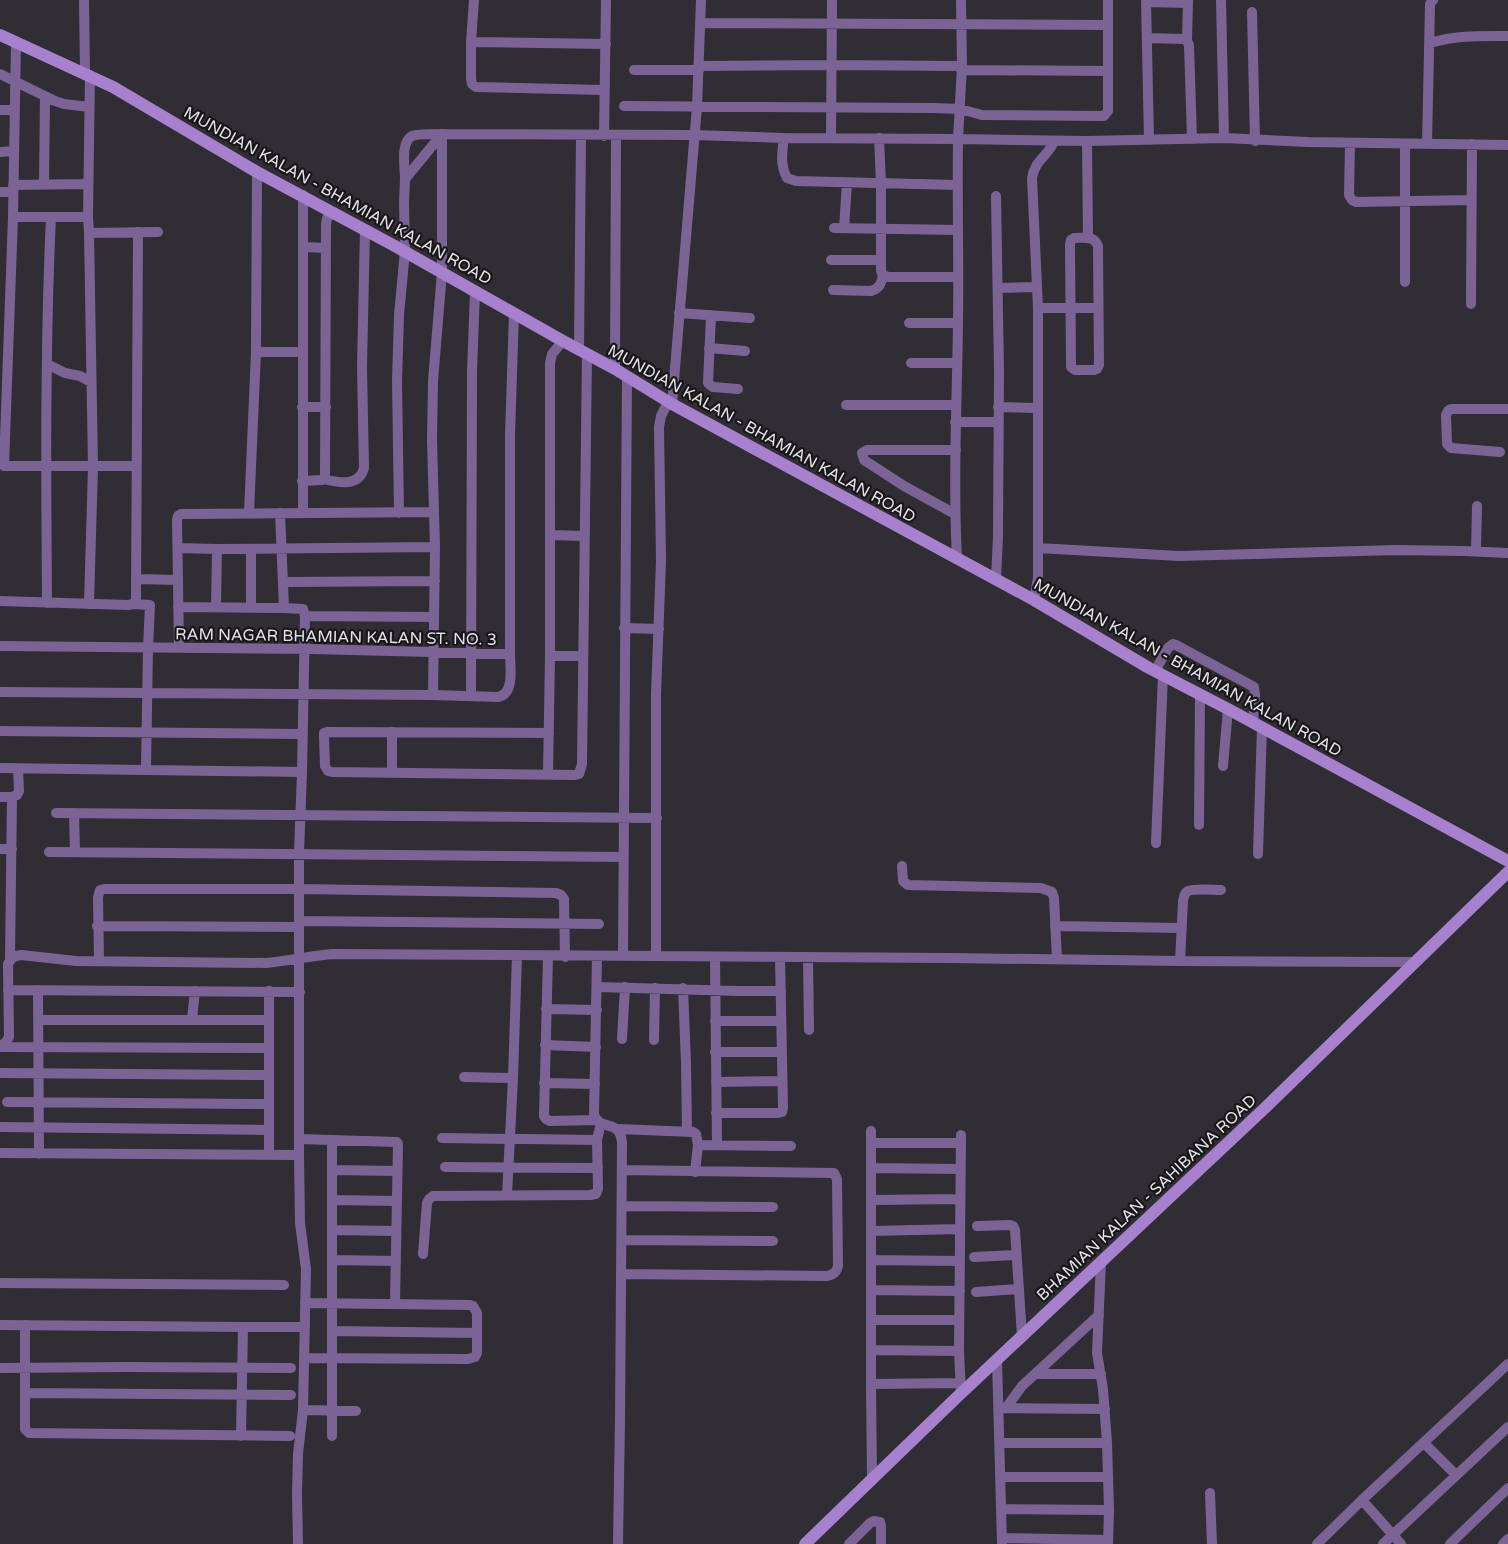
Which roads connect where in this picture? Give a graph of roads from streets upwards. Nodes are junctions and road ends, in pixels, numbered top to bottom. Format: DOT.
graph roads {
  1 [pos="84,0"];
  2 [pos="474,0"];
  3 [pos="606,0"];
  4 [pos="701,0"];
  5 [pos="832,0"];
  6 [pos="961,0"];
  7 [pos="1108,0"];
  8 [pos="1221,0"];
  9 [pos="1433,0"];
  10 [pos="1146,1"];
  11 [pos="1188,2"];
  12 [pos="1252,12"];
  13 [pos="700,24"];
  14 [pos="832,24"];
  15 [pos="962,25"];
  16 [pos="1108,25"];
  17 [pos="0,35"];
  18 [pos="1508,36"];
  19 [pos="1147,38"];
  20 [pos="1187,41"];
  21 [pos="16,42"];
  22 [pos="471,42"];
  23 [pos="1430,43"];
  24 [pos="606,44"];
  25 [pos="831,65"];
  26 [pos="699,68"];
  27 [pos="962,68"];
  28 [pos="634,70"];
  29 [pos="1108,71"];
  30 [pos="0,74"];
  31 [pos="87,74"];
  32 [pos="15,81"];
  33 [pos="604,90"];
  34 [pos="45,96"];
  35 [pos="624,106"];
  36 [pos="89,107"];
  37 [pos="697,107"];
  38 [pos="831,107"];
  39 [pos="0,110"];
  40 [pos="14,110"];
  41 [pos="960,110"];
  42 [pos="442,134"];
  43 [pos="694,135"];
  44 [pos="581,136"];
  45 [pos="610,136"];
  46 [pos="784,138"];
  47 [pos="831,138"];
  48 [pos="879,138"];
  49 [pos="1224,138"];
  50 [pos="958,139"];
  51 [pos="1192,139"];
  52 [pos="1149,140"];
  53 [pos="1054,141"];
  54 [pos="1087,141"];
  55 [pos="1255,141"];
  56 [pos="1350,143"];
  57 [pos="1405,144"];
  58 [pos="1427,144"];
  59 [pos="1472,144"];
  60 [pos="1508,145"];
  61 [pos="14,151"];
  62 [pos="0,152"];
  63 [pos="257,172"];
  64 [pos="405,179"];
  65 [pos="88,183"];
  66 [pos="847,183"];
  67 [pos="44,184"];
  68 [pos="881,184"];
  69 [pos="957,185"];
  70 [pos="13,188"];
  71 [pos="0,192"];
  72 [pos="303,195"];
  73 [pos="996,196"];
  74 [pos="1472,200"];
  75 [pos="1405,202"];
  76 [pos="334,212"];
  77 [pos="12,217"];
  78 [pos="51,217"];
  79 [pos="88,217"];
  80 [pos="365,229"];
  81 [pos="882,229"];
  82 [pos="958,230"];
  83 [pos="138,232"];
  84 [pos="158,232"];
  85 [pos="89,233"];
  86 [pos="0,236"];
  87 [pos="12,236"];
  88 [pos="1088,237"];
  89 [pos="303,247"];
  90 [pos="326,248"];
  91 [pos="405,251"];
  92 [pos="831,260"];
  93 [pos="882,260"];
  94 [pos="442,272"];
  95 [pos="883,276"];
  96 [pos="5,277"];
  97 [pos="958,277"];
  98 [pos="1405,282"];
  99 [pos="1037,287"];
  100 [pos="998,288"];
  101 [pos="832,290"];
  102 [pos="476,291"];
  103 [pos="1471,304"];
  104 [pos="1038,308"];
  105 [pos="1070,308"];
  106 [pos="1098,308"];
  107 [pos="679,313"];
  108 [pos="514,314"];
  109 [pos="4,315"];
  110 [pos="711,315"];
  111 [pos="750,318"];
  112 [pos="909,323"];
  113 [pos="958,323"];
  114 [pos="562,341"];
  115 [pos="709,348"];
  116 [pos="4,351"];
  117 [pos="745,351"];
  118 [pos="256,352"];
  119 [pos="302,352"];
  120 [pos="583,352"];
  121 [pos="911,363"];
  122 [pos="957,363"];
  123 [pos="47,364"];
  124 [pos="615,369"];
  125 [pos="627,376"];
  126 [pos="91,382"];
  127 [pos="4,388"];
  128 [pos="738,388"];
  129 [pos="670,403"];
  130 [pos="846,405"];
  131 [pos="955,405"];
  132 [pos="302,407"];
  133 [pos="326,407"];
  134 [pos="998,407"];
  135 [pos="1038,408"];
  136 [pos="1508,409"];
  137 [pos="956,422"];
  138 [pos="998,422"];
  139 [pos="3,431"];
  140 [pos="956,450"];
  141 [pos="1500,452"];
  142 [pos="2,466"];
  143 [pos="46,466"];
  144 [pos="136,466"];
  145 [pos="93,467"];
  146 [pos="324,479"];
  147 [pos="302,481"];
  148 [pos="1477,506"];
  149 [pos="434,512"];
  150 [pos="249,513"];
  151 [pos="280,513"];
  152 [pos="303,513"];
  153 [pos="399,513"];
  154 [pos="954,514"];
  155 [pos="550,536"];
  156 [pos="584,536"];
  157 [pos="435,547"];
  158 [pos="178,548"];
  159 [pos="282,548"];
  160 [pos="1038,548"];
  161 [pos="217,549"];
  162 [pos="251,549"];
  163 [pos="1476,551"];
  164 [pos="1508,554"];
  165 [pos="957,559"];
  166 [pos="136,579"];
  167 [pos="996,579"];
  168 [pos="178,580"];
  169 [pos="435,581"];
  170 [pos="283,582"];
  171 [pos="1034,600"];
  172 [pos="0,601"];
  173 [pos="47,603"];
  174 [pos="88,604"];
  175 [pos="133,604"];
  176 [pos="178,607"];
  177 [pos="216,607"];
  178 [pos="251,608"];
  179 [pos="284,608"];
  180 [pos="305,616"];
  181 [pos="434,617"];
  182 [pos="624,628"];
  183 [pos="659,629"];
  184 [pos="0,646"];
  185 [pos="148,648"];
  186 [pos="179,648"];
  187 [pos="305,649"];
  188 [pos="434,652"];
  189 [pos="471,654"];
  190 [pos="510,654"];
  191 [pos="550,656"];
  192 [pos="583,656"];
  193 [pos="1159,673"];
  194 [pos="0,692"];
  195 [pos="147,693"];
  196 [pos="304,694"];
  197 [pos="1200,694"];
  198 [pos="433,695"];
  199 [pos="471,696"];
  200 [pos="1228,709"];
  201 [pos="1257,725"];
  202 [pos="0,731"];
  203 [pos="392,732"];
  204 [pos="147,733"];
  205 [pos="549,733"];
  206 [pos="303,734"];
  207 [pos="1222,766"];
  208 [pos="0,768"];
  209 [pos="18,769"];
  210 [pos="146,769"];
  211 [pos="302,772"];
  212 [pos="392,772"];
  213 [pos="548,774"];
  214 [pos="0,797"];
  215 [pos="12,797"];
  216 [pos="56,813"];
  217 [pos="74,813"];
  218 [pos="301,814"];
  219 [pos="622,817"];
  220 [pos="657,818"];
  221 [pos="1199,825"];
  222 [pos="1156,843"];
  223 [pos="0,849"];
  224 [pos="12,849"];
  225 [pos="49,852"];
  226 [pos="75,852"];
  227 [pos="299,853"];
  228 [pos="1258,854"];
  229 [pos="623,857"];
  230 [pos="1508,861"];
  231 [pos="902,866"];
  232 [pos="1508,872"];
  233 [pos="299,889"];
  234 [pos="1221,890"];
  235 [pos="6,893"];
  236 [pos="564,923"];
  237 [pos="299,924"];
  238 [pos="599,924"];
  239 [pos="98,926"];
  240 [pos="1055,926"];
  241 [pos="1182,928"];
  242 [pos="5,934"];
  243 [pos="517,955"];
  244 [pos="548,956"];
  245 [pos="623,956"];
  246 [pos="656,956"];
  247 [pos="565,957"];
  248 [pos="597,957"];
  249 [pos="714,957"];
  250 [pos="780,957"];
  251 [pos="808,957"];
  252 [pos="300,958"];
  253 [pos="10,959"];
  254 [pos="1057,959"];
  255 [pos="99,961"];
  256 [pos="1180,961"];
  257 [pos="1416,962"];
  258 [pos="597,987"];
  259 [pos="625,987"];
  260 [pos="655,988"];
  261 [pos="682,988"];
  262 [pos="8,990"];
  263 [pos="38,990"];
  264 [pos="714,990"];
  265 [pos="195,991"];
  266 [pos="781,991"];
  267 [pos="269,992"];
  268 [pos="300,992"];
  269 [pos="546,1009"];
  270 [pos="597,1010"];
  271 [pos="192,1019"];
  272 [pos="39,1020"];
  273 [pos="269,1020"];
  274 [pos="715,1021"];
  275 [pos="781,1021"];
  276 [pos="809,1030"];
  277 [pos="622,1039"];
  278 [pos="654,1040"];
  279 [pos="545,1045"];
  280 [pos="0,1047"];
  281 [pos="39,1047"];
  282 [pos="596,1047"];
  283 [pos="268,1048"];
  284 [pos="715,1052"];
  285 [pos="782,1052"];
  286 [pos="0,1073"];
  287 [pos="38,1074"];
  288 [pos="269,1075"];
  289 [pos="464,1077"];
  290 [pos="513,1078"];
  291 [pos="782,1081"];
  292 [pos="716,1082"];
  293 [pos="544,1083"];
  294 [pos="595,1084"];
  295 [pos="7,1102"];
  296 [pos="38,1102"];
  297 [pos="269,1104"];
  298 [pos="716,1113"];
  299 [pos="599,1122"];
  300 [pos="0,1127"];
  301 [pos="38,1127"];
  302 [pos="618,1129"];
  303 [pos="269,1130"];
  304 [pos="871,1131"];
  305 [pos="687,1132"];
  306 [pos="442,1138"];
  307 [pos="299,1139"];
  308 [pos="510,1139"];
  309 [pos="332,1140"];
  310 [pos="597,1140"];
  311 [pos="871,1143"];
  312 [pos="698,1145"];
  313 [pos="717,1145"];
  314 [pos="790,1146"];
  315 [pos="0,1153"];
  316 [pos="39,1154"];
  317 [pos="268,1154"];
  318 [pos="299,1155"];
  319 [pos="445,1167"];
  320 [pos="508,1167"];
  321 [pos="598,1168"];
  322 [pos="871,1168"];
  323 [pos="960,1169"];
  324 [pos="332,1170"];
  325 [pos="622,1170"];
  326 [pos="397,1171"];
  327 [pos="695,1172"];
  328 [pos="507,1195"];
  329 [pos="333,1200"];
  330 [pos="871,1200"];
  331 [pos="960,1200"];
  332 [pos="397,1201"];
  333 [pos="622,1206"];
  334 [pos="773,1207"];
  335 [pos="977,1226"];
  336 [pos="960,1229"];
  337 [pos="333,1230"];
  338 [pos="871,1230"];
  339 [pos="396,1231"];
  340 [pos="622,1240"];
  341 [pos="773,1241"];
  342 [pos="423,1254"];
  343 [pos="1016,1255"];
  344 [pos="974,1257"];
  345 [pos="333,1260"];
  346 [pos="871,1260"];
  347 [pos="396,1261"];
  348 [pos="960,1261"];
  349 [pos="1101,1262"];
  350 [pos="621,1274"];
  351 [pos="0,1283"];
  352 [pos="284,1285"];
  353 [pos="1019,1289"];
  354 [pos="871,1290"];
  355 [pos="960,1291"];
  356 [pos="976,1292"];
  357 [pos="305,1303"];
  358 [pos="333,1303"];
  359 [pos="395,1304"];
  360 [pos="1099,1315"];
  361 [pos="871,1320"];
  362 [pos="959,1320"];
  363 [pos="0,1325"];
  364 [pos="25,1325"];
  365 [pos="243,1327"];
  366 [pos="305,1327"];
  367 [pos="333,1331"];
  368 [pos="477,1333"];
  369 [pos="1022,1336"];
  370 [pos="871,1350"];
  371 [pos="959,1351"];
  372 [pos="304,1358"];
  373 [pos="333,1358"];
  374 [pos="996,1360"];
  375 [pos="1508,1364"];
  376 [pos="25,1367"];
  377 [pos="0,1368"];
  378 [pos="242,1368"];
  379 [pos="291,1368"];
  380 [pos="1035,1374"];
  381 [pos="1101,1374"];
  382 [pos="871,1384"];
  383 [pos="960,1389"];
  384 [pos="25,1393"];
  385 [pos="242,1394"];
  386 [pos="291,1395"];
  387 [pos="1002,1408"];
  388 [pos="1105,1409"];
  389 [pos="303,1410"];
  390 [pos="332,1410"];
  391 [pos="356,1411"];
  392 [pos="1508,1427"];
  393 [pos="241,1436"];
  394 [pos="290,1436"];
  395 [pos="332,1436"];
  396 [pos="999,1443"];
  397 [pos="1107,1443"];
  398 [pos="1424,1443"];
  399 [pos="1456,1475"];
  400 [pos="1000,1477"];
  401 [pos="1108,1477"];
  402 [pos="872,1478"];
  403 [pos="1508,1488"];
  404 [pos="1210,1493"];
  405 [pos="1362,1500"];
  406 [pos="1001,1509"];
  407 [pos="1109,1510"];
  408 [pos="1392,1535"];
  409 [pos="1508,1539"];
  410 [pos="1002,1541"];
  411 [pos="1108,1542"];
  412 [pos="298,1544"];
  413 [pos="618,1544"];
  414 [pos="805,1544"];
  415 [pos="849,1544"];
  416 [pos="881,1544"];
  417 [pos="1212,1544"];
  418 [pos="1317,1544"];
  419 [pos="1383,1544"];
  420 [pos="1401,1544"];
  421 [pos="1450,1544"];
  422 [pos="1503,1544"];
  1 -- 31 [label="street"];
  2 -- 22 [label="street"];
  3 -- 24 [label="street"];
  4 -- 13 [label="street"];
  5 -- 14 [label="street"];
  6 -- 15 [label="street"];
  7 -- 16 [label="street"];
  8 -- 49 [label="street"];
  9 -- 23 [label="street"];
  10 -- 11 [label="street"];
  10 -- 19 [label="street"];
  11 -- 20 [label="street"];
  12 -- 55 [label="street"];
  13 -- 14 [label="street"];
  13 -- 26 [label="street"];
  14 -- 15 [label="street"];
  14 -- 25 [label="street"];
  15 -- 16 [label="street"];
  15 -- 27 [label="street"];
  16 -- 29 [label="street"];
  17 -- 21 [label="street, MUNDIAN KALAN - BHAMIAN KALAN ROAD"];
  18 -- 23 [label="street"];
  19 -- 20 [label="street"];
  19 -- 52 [label="street"];
  20 -- 51 [label="street"];
  21 -- 31 [label="street, MUNDIAN KALAN - BHAMIAN KALAN ROAD"];
  21 -- 32 [label="street"];
  22 -- 24 [label="street"];
  22 -- 33 [label="street"];
  23 -- 58 [label="street"];
  24 -- 33 [label="street"];
  25 -- 26 [label="street"];
  25 -- 27 [label="street"];
  25 -- 38 [label="street"];
  26 -- 28 [label="street"];
  26 -- 37 [label="street"];
  27 -- 29 [label="street"];
  27 -- 41 [label="street"];
  29 -- 41 [label="street"];
  30 -- 32 [label="street"];
  31 -- 36 [label="street"];
  31 -- 63 [label="street, MUNDIAN KALAN - BHAMIAN KALAN ROAD"];
  32 -- 34 [label="street"];
  32 -- 40 [label="street"];
  33 -- 45 [label="street"];
  34 -- 36 [label="street"];
  34 -- 67 [label="street"];
  35 -- 37 [label="street"];
  36 -- 65 [label="street"];
  37 -- 38 [label="street"];
  37 -- 43 [label="street"];
  38 -- 41 [label="street"];
  38 -- 47 [label="street"];
  39 -- 40 [label="street"];
  40 -- 61 [label="street"];
  41 -- 50 [label="street"];
  42 -- 44 [label="street"];
  42 -- 64 [label="street"];
  42 -- 64 [label="street"];
  42 -- 94 [label="street"];
  43 -- 45 [label="street"];
  43 -- 46 [label="street"];
  43 -- 107 [label="street"];
  44 -- 45 [label="street"];
  44 -- 120 [label="street"];
  45 -- 124 [label="street"];
  46 -- 47 [label="street"];
  46 -- 66 [label="street"];
  47 -- 48 [label="street"];
  48 -- 50 [label="street"];
  48 -- 68 [label="street"];
  49 -- 51 [label="street"];
  49 -- 55 [label="street"];
  50 -- 53 [label="street"];
  50 -- 69 [label="street"];
  51 -- 52 [label="street"];
  52 -- 54 [label="street"];
  53 -- 54 [label="street"];
  53 -- 99 [label="street"];
  54 -- 88 [label="street"];
  55 -- 56 [label="street"];
  56 -- 57 [label="street"];
  56 -- 75 [label="street"];
  57 -- 58 [label="street"];
  57 -- 75 [label="street"];
  58 -- 59 [label="street"];
  59 -- 60 [label="street"];
  59 -- 74 [label="street"];
  61 -- 62 [label="street"];
  61 -- 70 [label="street"];
  63 -- 72 [label="street, MUNDIAN KALAN - BHAMIAN KALAN ROAD"];
  63 -- 118 [label="street"];
  64 -- 91 [label="street"];
  65 -- 67 [label="street"];
  65 -- 79 [label="street"];
  66 -- 68 [label="street"];
  66 -- 81 [label="street"];
  67 -- 70 [label="street"];
  68 -- 69 [label="street"];
  68 -- 81 [label="street"];
  69 -- 82 [label="street"];
  70 -- 71 [label="street"];
  70 -- 77 [label="street"];
  72 -- 76 [label="street, MUNDIAN KALAN - BHAMIAN KALAN ROAD"];
  72 -- 89 [label="street"];
  73 -- 100 [label="street"];
  74 -- 75 [label="street"];
  74 -- 103 [label="street"];
  75 -- 98 [label="street"];
  76 -- 80 [label="street, MUNDIAN KALAN - BHAMIAN KALAN ROAD"];
  76 -- 90 [label="street"];
  77 -- 78 [label="street"];
  77 -- 87 [label="street"];
  78 -- 79 [label="street"];
  78 -- 123 [label="street"];
  79 -- 85 [label="street"];
  80 -- 91 [label="street, MUNDIAN KALAN - BHAMIAN KALAN ROAD"];
  80 -- 146 [label="street"];
  81 -- 82 [label="street"];
  81 -- 93 [label="street"];
  82 -- 97 [label="street"];
  83 -- 84 [label="street"];
  83 -- 85 [label="street"];
  83 -- 144 [label="street"];
  85 -- 126 [label="street"];
  86 -- 87 [label="street"];
  87 -- 96 [label="street"];
  88 -- 105 [label="street"];
  88 -- 106 [label="street"];
  89 -- 90 [label="street"];
  89 -- 119 [label="street"];
  90 -- 133 [label="street"];
  91 -- 94 [label="street, MUNDIAN KALAN - BHAMIAN KALAN ROAD"];
  91 -- 153 [label="street"];
  92 -- 93 [label="street"];
  93 -- 95 [label="street"];
  94 -- 102 [label="street, MUNDIAN KALAN - BHAMIAN KALAN ROAD"];
  94 -- 149 [label="street"];
  95 -- 97 [label="street"];
  95 -- 101 [label="street"];
  96 -- 109 [label="street"];
  97 -- 113 [label="street"];
  99 -- 100 [label="street"];
  99 -- 104 [label="street"];
  100 -- 134 [label="street"];
  102 -- 108 [label="street, MUNDIAN KALAN - BHAMIAN KALAN ROAD"];
  102 -- 189 [label="street"];
  104 -- 105 [label="street"];
  104 -- 135 [label="street"];
  105 -- 106 [label="street"];
  105 -- 106 [label="street"];
  107 -- 110 [label="street"];
  107 -- 129 [label="street"];
  108 -- 114 [label="street, MUNDIAN KALAN - BHAMIAN KALAN ROAD"];
  108 -- 190 [label="street, RAM NAGAR BHAMIAN KALAN ST. NO. 3"];
  109 -- 116 [label="street"];
  110 -- 111 [label="street"];
  110 -- 115 [label="street"];
  112 -- 113 [label="street"];
  113 -- 122 [label="street"];
  114 -- 120 [label="street, MUNDIAN KALAN - BHAMIAN KALAN ROAD"];
  114 -- 155 [label="street"];
  115 -- 117 [label="street"];
  115 -- 128 [label="street"];
  116 -- 127 [label="street"];
  118 -- 119 [label="street"];
  118 -- 150 [label="street"];
  119 -- 132 [label="street"];
  120 -- 124 [label="street, MUNDIAN KALAN - BHAMIAN KALAN ROAD"];
  120 -- 156 [label="street"];
  121 -- 122 [label="street"];
  122 -- 131 [label="street"];
  123 -- 126 [label="street"];
  123 -- 143 [label="street"];
  124 -- 125 [label="street, MUNDIAN KALAN - BHAMIAN KALAN ROAD"];
  125 -- 129 [label="street, MUNDIAN KALAN - BHAMIAN KALAN ROAD"];
  125 -- 182 [label="street"];
  126 -- 145 [label="street"];
  127 -- 139 [label="street"];
  129 -- 165 [label="street, MUNDIAN KALAN - BHAMIAN KALAN ROAD"];
  129 -- 183 [label="street"];
  130 -- 131 [label="street"];
  131 -- 137 [label="street"];
  132 -- 133 [label="street"];
  132 -- 147 [label="street"];
  133 -- 146 [label="street"];
  134 -- 135 [label="street"];
  134 -- 138 [label="street"];
  135 -- 160 [label="street"];
  136 -- 141 [label="street"];
  137 -- 138 [label="street"];
  137 -- 140 [label="street"];
  138 -- 167 [label="street"];
  139 -- 142 [label="street"];
  140 -- 154 [label="street"];
  140 -- 154 [label="street"];
  142 -- 143 [label="street"];
  143 -- 145 [label="street"];
  143 -- 173 [label="street"];
  144 -- 145 [label="street"];
  144 -- 166 [label="street"];
  145 -- 174 [label="street"];
  146 -- 147 [label="street"];
  147 -- 152 [label="street"];
  148 -- 163 [label="street"];
  149 -- 153 [label="street"];
  149 -- 157 [label="street"];
  150 -- 151 [label="street"];
  150 -- 158 [label="street"];
  151 -- 152 [label="street"];
  151 -- 159 [label="street"];
  152 -- 153 [label="street"];
  154 -- 165 [label="street"];
  155 -- 156 [label="street"];
  155 -- 191 [label="street"];
  156 -- 192 [label="street"];
  157 -- 159 [label="street"];
  157 -- 169 [label="street"];
  158 -- 161 [label="street"];
  158 -- 168 [label="street"];
  159 -- 162 [label="street"];
  159 -- 170 [label="street"];
  160 -- 163 [label="street"];
  160 -- 171 [label="street"];
  161 -- 162 [label="street"];
  161 -- 177 [label="street"];
  162 -- 178 [label="street"];
  163 -- 164 [label="street"];
  165 -- 167 [label="street, MUNDIAN KALAN - BHAMIAN KALAN ROAD"];
  166 -- 168 [label="street"];
  166 -- 175 [label="street"];
  167 -- 171 [label="street, MUNDIAN KALAN - BHAMIAN KALAN ROAD"];
  168 -- 176 [label="street"];
  169 -- 170 [label="street"];
  169 -- 181 [label="street"];
  170 -- 179 [label="street"];
  171 -- 193 [label="street, MUNDIAN KALAN - BHAMIAN KALAN ROAD"];
  172 -- 173 [label="street"];
  173 -- 174 [label="street"];
  174 -- 175 [label="street"];
  175 -- 185 [label="street"];
  176 -- 177 [label="street"];
  176 -- 186 [label="street"];
  177 -- 178 [label="street"];
  178 -- 179 [label="street"];
  179 -- 180 [label="street"];
  180 -- 181 [label="street"];
  180 -- 187 [label="street"];
  181 -- 188 [label="street"];
  182 -- 183 [label="street"];
  182 -- 219 [label="street"];
  183 -- 220 [label="street"];
  184 -- 185 [label="street, RAM NAGAR BHAMIAN KALAN ST. NO. 3"];
  185 -- 186 [label="street, RAM NAGAR BHAMIAN KALAN ST. NO. 3"];
  185 -- 195 [label="street"];
  186 -- 187 [label="street, RAM NAGAR BHAMIAN KALAN ST. NO. 3"];
  187 -- 188 [label="street, RAM NAGAR BHAMIAN KALAN ST. NO. 3"];
  187 -- 196 [label="street"];
  188 -- 189 [label="street, RAM NAGAR BHAMIAN KALAN ST. NO. 3"];
  188 -- 198 [label="street"];
  189 -- 190 [label="street, RAM NAGAR BHAMIAN KALAN ST. NO. 3"];
  189 -- 199 [label="street"];
  190 -- 199 [label="street"];
  191 -- 192 [label="street"];
  191 -- 205 [label="street"];
  192 -- 213 [label="street"];
  193 -- 197 [label="street, MUNDIAN KALAN - BHAMIAN KALAN ROAD"];
  193 -- 201 [label="street"];
  193 -- 222 [label="street"];
  194 -- 195 [label="street"];
  195 -- 196 [label="street"];
  195 -- 204 [label="street"];
  196 -- 198 [label="street"];
  196 -- 206 [label="street"];
  197 -- 200 [label="street, MUNDIAN KALAN - BHAMIAN KALAN ROAD"];
  197 -- 221 [label="street"];
  198 -- 199 [label="street"];
  200 -- 201 [label="street, MUNDIAN KALAN - BHAMIAN KALAN ROAD"];
  200 -- 207 [label="street"];
  201 -- 228 [label="street"];
  201 -- 230 [label="street, MUNDIAN KALAN - BHAMIAN KALAN ROAD"];
  202 -- 204 [label="street"];
  203 -- 205 [label="street"];
  203 -- 212 [label="street"];
  203 -- 212 [label="street"];
  204 -- 206 [label="street"];
  204 -- 210 [label="street"];
  205 -- 213 [label="street"];
  206 -- 211 [label="street"];
  208 -- 209 [label="street"];
  209 -- 210 [label="street"];
  209 -- 215 [label="street"];
  210 -- 211 [label="street"];
  211 -- 218 [label="street"];
  212 -- 213 [label="street"];
  214 -- 215 [label="street"];
  215 -- 224 [label="street"];
  216 -- 217 [label="street"];
  217 -- 218 [label="street"];
  217 -- 226 [label="street"];
  218 -- 219 [label="street"];
  218 -- 227 [label="street"];
  219 -- 220 [label="street"];
  219 -- 229 [label="street"];
  220 -- 246 [label="street"];
  223 -- 224 [label="street"];
  224 -- 235 [label="street"];
  225 -- 226 [label="street"];
  226 -- 227 [label="street"];
  227 -- 229 [label="street"];
  227 -- 233 [label="street"];
  229 -- 245 [label="street"];
  231 -- 240 [label="street"];
  232 -- 257 [label="street, BHAMIAN KALAN - SAHIBANA ROAD"];
  233 -- 236 [label="street"];
  233 -- 237 [label="street"];
  233 -- 239 [label="street"];
  234 -- 241 [label="street"];
  235 -- 242 [label="street"];
  236 -- 237 [label="street"];
  236 -- 238 [label="street"];
  236 -- 247 [label="street"];
  237 -- 239 [label="street"];
  237 -- 252 [label="street"];
  239 -- 255 [label="street"];
  240 -- 241 [label="street"];
  240 -- 254 [label="street"];
  241 -- 256 [label="street"];
  242 -- 253 [label="street"];
  243 -- 244 [label="street"];
  243 -- 252 [label="street"];
  243 -- 290 [label="street"];
  244 -- 247 [label="street"];
  244 -- 269 [label="street"];
  245 -- 246 [label="street"];
  245 -- 248 [label="street"];
  246 -- 249 [label="street"];
  247 -- 248 [label="street"];
  248 -- 258 [label="street"];
  249 -- 250 [label="street"];
  249 -- 264 [label="street"];
  250 -- 251 [label="street"];
  250 -- 266 [label="street"];
  251 -- 254 [label="street"];
  251 -- 276 [label="street"];
  252 -- 255 [label="street"];
  252 -- 268 [label="street"];
  253 -- 255 [label="street"];
  253 -- 262 [label="street"];
  254 -- 256 [label="street"];
  256 -- 257 [label="street"];
  257 -- 349 [label="street, BHAMIAN KALAN - SAHIBANA ROAD"];
  258 -- 259 [label="street"];
  258 -- 270 [label="street"];
  259 -- 260 [label="street"];
  259 -- 277 [label="street"];
  260 -- 261 [label="street"];
  260 -- 278 [label="street"];
  261 -- 264 [label="street"];
  261 -- 305 [label="street"];
  262 -- 263 [label="street"];
  262 -- 280 [label="street"];
  263 -- 265 [label="street"];
  263 -- 272 [label="street"];
  264 -- 266 [label="street"];
  264 -- 274 [label="street"];
  265 -- 267 [label="street"];
  265 -- 271 [label="street"];
  266 -- 275 [label="street"];
  267 -- 268 [label="street"];
  267 -- 273 [label="street"];
  268 -- 307 [label="street"];
  269 -- 270 [label="street"];
  269 -- 279 [label="street"];
  270 -- 282 [label="street"];
  271 -- 272 [label="street"];
  271 -- 273 [label="street"];
  272 -- 281 [label="street"];
  273 -- 283 [label="street"];
  274 -- 275 [label="street"];
  274 -- 284 [label="street"];
  275 -- 285 [label="street"];
  279 -- 282 [label="street"];
  279 -- 293 [label="street"];
  280 -- 281 [label="street"];
  281 -- 283 [label="street"];
  281 -- 287 [label="street"];
  282 -- 294 [label="street"];
  283 -- 288 [label="street"];
  284 -- 285 [label="street"];
  284 -- 292 [label="street"];
  285 -- 291 [label="street"];
  286 -- 287 [label="street"];
  287 -- 288 [label="street"];
  287 -- 296 [label="street"];
  288 -- 297 [label="street"];
  289 -- 290 [label="street"];
  290 -- 308 [label="street"];
  291 -- 292 [label="street"];
  291 -- 298 [label="street"];
  292 -- 298 [label="street"];
  293 -- 294 [label="street"];
  293 -- 299 [label="street"];
  294 -- 299 [label="street"];
  295 -- 296 [label="street"];
  296 -- 297 [label="street"];
  296 -- 301 [label="street"];
  297 -- 303 [label="street"];
  298 -- 313 [label="street"];
  299 -- 302 [label="street"];
  299 -- 310 [label="street"];
  300 -- 301 [label="street"];
  301 -- 303 [label="street"];
  301 -- 316 [label="street"];
  302 -- 305 [label="street"];
  302 -- 325 [label="street"];
  303 -- 317 [label="street"];
  304 -- 311 [label="street"];
  305 -- 312 [label="street"];
  306 -- 308 [label="street"];
  307 -- 309 [label="street"];
  307 -- 318 [label="street"];
  308 -- 310 [label="street"];
  308 -- 320 [label="street"];
  309 -- 324 [label="street"];
  309 -- 326 [label="street"];
  310 -- 321 [label="street"];
  311 -- 322 [label="street"];
  311 -- 323 [label="street"];
  312 -- 313 [label="street"];
  312 -- 327 [label="street"];
  313 -- 314 [label="street"];
  315 -- 316 [label="street"];
  316 -- 317 [label="street"];
  317 -- 318 [label="street"];
  318 -- 357 [label="street"];
  319 -- 320 [label="street"];
  320 -- 321 [label="street"];
  320 -- 328 [label="street"];
  321 -- 328 [label="street"];
  322 -- 323 [label="street"];
  322 -- 330 [label="street"];
  323 -- 331 [label="street"];
  324 -- 326 [label="street"];
  324 -- 329 [label="street"];
  325 -- 327 [label="street"];
  325 -- 333 [label="street"];
  326 -- 332 [label="street"];
  327 -- 350 [label="street"];
  328 -- 342 [label="street"];
  329 -- 332 [label="street"];
  329 -- 337 [label="street"];
  330 -- 331 [label="street"];
  330 -- 338 [label="street"];
  331 -- 336 [label="street"];
  332 -- 339 [label="street"];
  333 -- 334 [label="street"];
  333 -- 340 [label="street"];
  335 -- 343 [label="street"];
  336 -- 338 [label="street"];
  336 -- 348 [label="street"];
  337 -- 339 [label="street"];
  337 -- 345 [label="street"];
  338 -- 346 [label="street"];
  339 -- 347 [label="street"];
  340 -- 341 [label="street"];
  340 -- 350 [label="street"];
  343 -- 344 [label="street"];
  343 -- 353 [label="street"];
  345 -- 347 [label="street"];
  345 -- 358 [label="street"];
  346 -- 348 [label="street"];
  346 -- 354 [label="street"];
  347 -- 359 [label="street"];
  348 -- 355 [label="street"];
  349 -- 360 [label="street"];
  349 -- 369 [label="street, BHAMIAN KALAN - SAHIBANA ROAD"];
  350 -- 413 [label="street"];
  351 -- 352 [label="street"];
  353 -- 356 [label="street"];
  353 -- 369 [label="street"];
  354 -- 355 [label="street"];
  354 -- 361 [label="street"];
  355 -- 362 [label="street"];
  357 -- 358 [label="street"];
  357 -- 366 [label="street"];
  358 -- 359 [label="street"];
  358 -- 367 [label="street"];
  359 -- 368 [label="street"];
  360 -- 380 [label="street"];
  360 -- 381 [label="street"];
  361 -- 362 [label="street"];
  361 -- 370 [label="street"];
  362 -- 371 [label="street"];
  363 -- 364 [label="street"];
  364 -- 365 [label="street"];
  364 -- 376 [label="street"];
  365 -- 366 [label="street"];
  365 -- 378 [label="street"];
  366 -- 372 [label="street"];
  367 -- 368 [label="street"];
  367 -- 373 [label="street"];
  368 -- 373 [label="street"];
  369 -- 374 [label="street, BHAMIAN KALAN - SAHIBANA ROAD"];
  370 -- 371 [label="street"];
  370 -- 382 [label="street"];
  371 -- 383 [label="street"];
  372 -- 373 [label="street"];
  372 -- 389 [label="street"];
  373 -- 390 [label="street"];
  374 -- 383 [label="street, BHAMIAN KALAN - SAHIBANA ROAD"];
  374 -- 387 [label="street"];
  375 -- 398 [label="street"];
  376 -- 377 [label="street"];
  376 -- 378 [label="street"];
  376 -- 384 [label="street"];
  378 -- 379 [label="street"];
  378 -- 385 [label="street"];
  380 -- 381 [label="street"];
  380 -- 387 [label="street"];
  381 -- 388 [label="street"];
  382 -- 383 [label="street"];
  382 -- 402 [label="street"];
  383 -- 402 [label="street, BHAMIAN KALAN - SAHIBANA ROAD"];
  384 -- 385 [label="street"];
  384 -- 393 [label="street"];
  385 -- 386 [label="street"];
  385 -- 393 [label="street"];
  387 -- 388 [label="street"];
  387 -- 396 [label="street"];
  388 -- 397 [label="street"];
  389 -- 390 [label="street"];
  389 -- 412 [label="street"];
  390 -- 391 [label="street"];
  390 -- 395 [label="street"];
  392 -- 399 [label="street"];
  393 -- 394 [label="street"];
  396 -- 397 [label="street"];
  396 -- 400 [label="street"];
  397 -- 401 [label="street"];
  398 -- 399 [label="street"];
  398 -- 405 [label="street"];
  399 -- 408 [label="street"];
  400 -- 401 [label="street"];
  400 -- 406 [label="street"];
  401 -- 407 [label="street"];
  402 -- 414 [label="street, BHAMIAN KALAN - SAHIBANA ROAD"];
  403 -- 421 [label="street"];
  404 -- 417 [label="street"];
  405 -- 408 [label="street"];
  405 -- 418 [label="street"];
  406 -- 407 [label="street"];
  406 -- 410 [label="street"];
  407 -- 411 [label="street"];
  408 -- 419 [label="street"];
  408 -- 420 [label="street"];
  409 -- 422 [label="street"];
  410 -- 411 [label="street"];
  415 -- 416 [label="street"];
}
